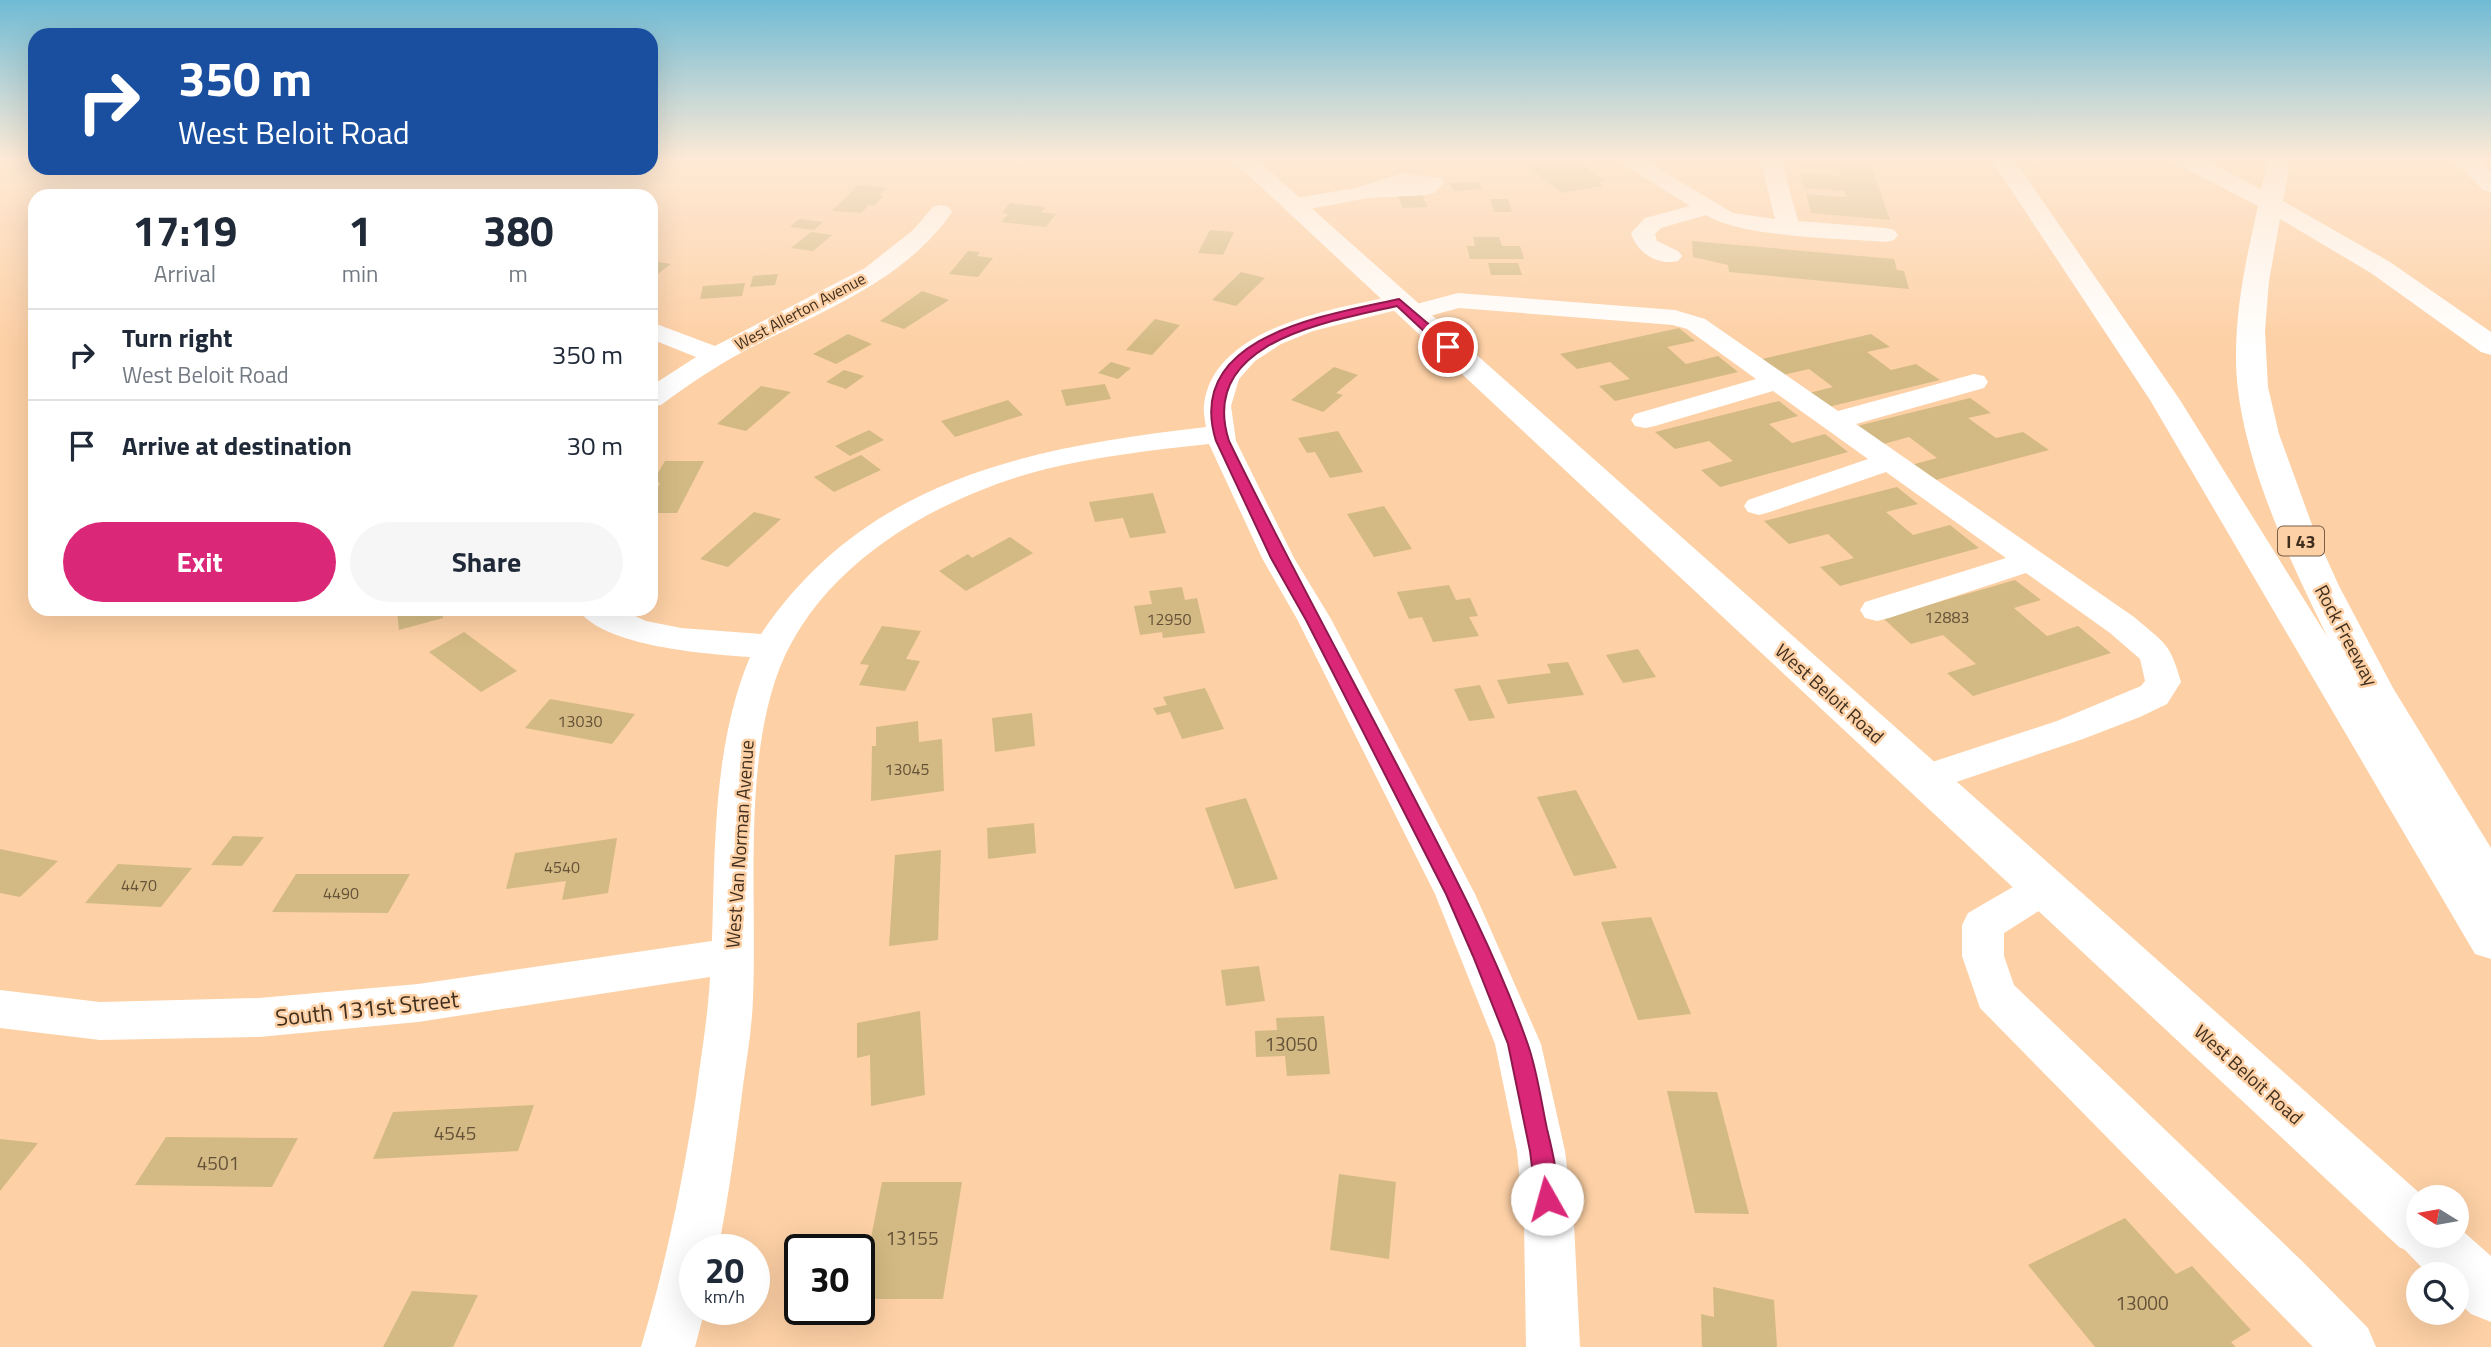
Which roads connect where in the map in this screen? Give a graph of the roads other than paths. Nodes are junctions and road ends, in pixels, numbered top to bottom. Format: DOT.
graph roads {
  1 [pos="933,221"];
  2 [pos="1310,221"];
  3 [pos="1658,221"];
  4 [pos="1736,221"];
  5 [pos="1786,221"];
  6 [pos="2044,221"];
  7 [pos="2267,221"];
  8 [pos="2303,221"];
  9 [pos="1787,227"];
  10 [pos="1886,235"];
  11 [pos="1670,256"];
  12 [pos="1405,308"];
  13 [pos="658,333"];
  14 [pos="2491,346"];
  15 [pos="717,356"];
  16 [pos="1777,381"];
  17 [pos="1974,382"];
  18 [pos="658,394"];
  19 [pos="1645,420"];
  20 [pos="1834,421"];
  21 [pos="1220,434"];
  22 [pos="1891,461"];
  23 [pos="1759,506"];
  24 [pos="2029,561"];
  25 [pos="1877,610"];
  26 [pos="606,616"];
  27 [pos="773,646"];
  28 [pos="1924,779"];
  29 [pos="2491,886"];
  30 [pos="2044,888"];
  31 [pos="2491,940"];
  32 [pos="732,956"];
  33 [pos="0,1009"];
  34 [pos="2406,1217"];
  35 [pos="2440,1248"];
  36 [pos="2491,1294"];
  37 [pos="668,1347"];
  38 [pos="1553,1347"];
  39 [pos="2349,1347"];
  1 -- 15 [label="street, West Allerton Avenue"];
  2 -- 12 [label="main road, West Beloit Road"];
  3 -- 11 [label="street"];
  4 -- 9 [label="street"];
  5 -- 9 [label="street"];
  6 -- 31 [label="main road"];
  7 -- 29 [label="main road, Rock Freeway / I 43"];
  8 -- 14 [label="main road"];
  9 -- 10 [label="street"];
  12 -- 16 [label="street"];
  12 -- 21 [label="street"];
  12 -- 28 [label="main road, West Beloit Road"];
  13 -- 15 [label="street"];
  15 -- 18 [label="street, West Allerton Avenue"];
  16 -- 19 [label="street"];
  16 -- 20 [label="street"];
  17 -- 20 [label="street"];
  20 -- 22 [label="street"];
  21 -- 27 [label="street, West Van Norman Avenue"];
  21 -- 38 [label="street"];
  22 -- 23 [label="street"];
  22 -- 24 [label="street"];
  24 -- 25 [label="street"];
  24 -- 28 [label="street"];
  26 -- 27 [label="street"];
  27 -- 32 [label="street, West Van Norman Avenue"];
  28 -- 30 [label="main road, West Beloit Road"];
  30 -- 34 [label="main road, West Beloit Road"];
  30 -- 39 [label="street"];
  32 -- 33 [label="street, South 131st Street"];
  32 -- 37 [label="street, West Van Norman Avenue"];
  35 -- 36 [label="main road"];
}
